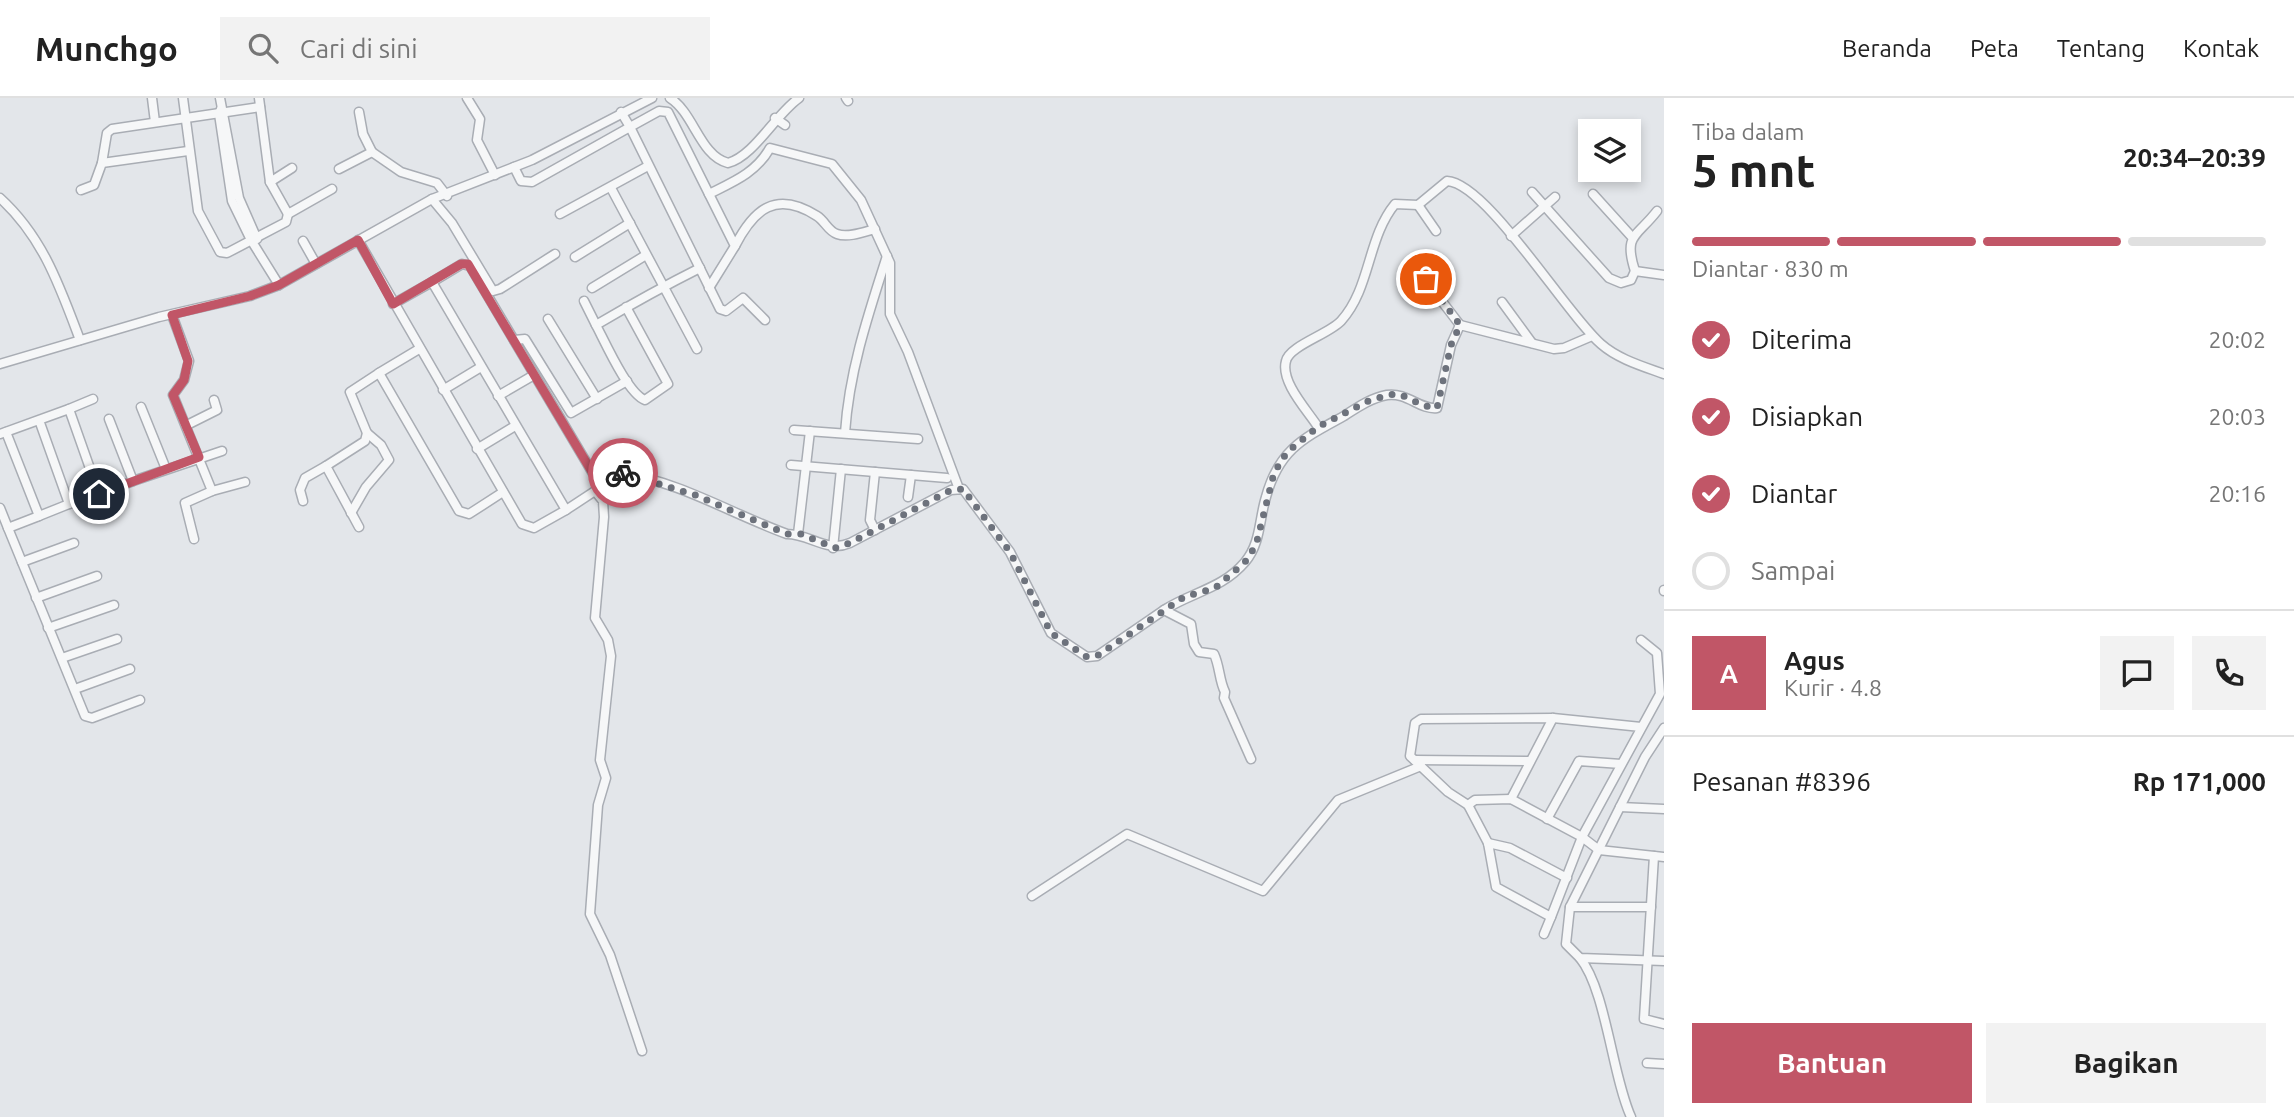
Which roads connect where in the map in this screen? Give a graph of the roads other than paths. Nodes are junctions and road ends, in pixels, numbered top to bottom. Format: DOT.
graph roads {
  1 [pos="152,98"];
  2 [pos="183,98"];
  3 [pos="220,98"];
  4 [pos="467,98"];
  5 [pos="652,98"];
  6 [pos="670,98"];
  7 [pos="799,98"];
  8 [pos="259,102"];
  9 [pos="222,112"];
  10 [pos="359,112"];
  11 [pos="621,112"];
  12 [pos="185,118"];
  13 [pos="775,118"];
  14 [pos="155,122"];
  15 [pos="785,125"];
  16 [pos="630,128"];
  17 [pos="757,139"];
  18 [pos="770,148"];
  19 [pos="188,151"];
  20 [pos="372,152"];
  21 [pos="102,163"];
  22 [pos="648,166"];
  23 [pos="514,167"];
  24 [pos="292,168"];
  25 [pos="339,169"];
  26 [pos="495,175"];
  27 [pos="270,182"];
  28 [pos="611,188"];
  29 [pos="332,189"];
  30 [pos="81,190"];
  31 [pos="1532,191"];
  32 [pos="709,194"];
  33 [pos="1593,194"];
  34 [pos="447,196"];
  35 [pos="1555,197"];
  36 [pos="0,198"];
  37 [pos="432,200"];
  38 [pos="1418,205"];
  39 [pos="1545,206"];
  40 [pos="1657,211"];
  41 [pos="288,214"];
  42 [pos="560,214"];
  43 [pos="630,223"];
  44 [pos="875,229"];
  45 [pos="1436,231"];
  46 [pos="1511,236"];
  47 [pos="1631,236"];
  48 [pos="358,240"];
  49 [pos="255,241"];
  50 [pos="303,241"];
  51 [pos="735,246"];
  52 [pos="555,254"];
  53 [pos="646,255"];
  54 [pos="888,255"];
  55 [pos="575,257"];
  56 [pos="1411,261"];
  57 [pos="316,264"];
  58 [pos="700,268"];
  59 [pos="1635,271"];
  60 [pos="1664,275"];
  61 [pos="432,282"];
  62 [pos="279,285"];
  63 [pos="663,286"];
  64 [pos="592,288"];
  65 [pos="709,288"];
  66 [pos="584,301"];
  67 [pos="1502,302"];
  68 [pos="393,304"];
  69 [pos="626,307"];
  70 [pos="172,315"];
  71 [pos="548,319"];
  72 [pos="765,320"];
  73 [pos="596,325"];
  74 [pos="1460,325"];
  75 [pos="1592,336"];
  76 [pos="80,340"];
  77 [pos="514,340"];
  78 [pos="1532,342"];
  79 [pos="419,349"];
  80 [pos="697,349"];
  81 [pos="0,364"];
  82 [pos="481,367"];
  83 [pos="379,373"];
  84 [pos="1664,374"];
  85 [pos="534,375"];
  86 [pos="627,382"];
  87 [pos="443,390"];
  88 [pos="498,396"];
  89 [pos="93,399"];
  90 [pos="597,399"];
  91 [pos="214,400"];
  92 [pos="141,407"];
  93 [pos="69,409"];
  94 [pos="109,419"];
  95 [pos="39,420"];
  96 [pos="187,425"];
  97 [pos="515,426"];
  98 [pos="1318,427"];
  99 [pos="794,430"];
  100 [pos="810,431"];
  101 [pos="3,433"];
  102 [pos="367,433"];
  103 [pos="845,433"];
  104 [pos="918,439"];
  105 [pos="477,449"];
  106 [pos="222,451"];
  107 [pos="199,457"];
  108 [pos="791,465"];
  109 [pos="326,466"];
  110 [pos="806,467"];
  111 [pos="166,469"];
  112 [pos="841,469"];
  113 [pos="876,472"];
  114 [pos="911,475"];
  115 [pos="947,478"];
  116 [pos="133,481"];
  117 [pos="245,482"];
  118 [pos="959,488"];
  119 [pos="598,489"];
  120 [pos="212,491"];
  121 [pos="503,492"];
  122 [pos="99,494"];
  123 [pos="908,497"];
  124 [pos="303,501"];
  125 [pos="69,504"];
  126 [pos="0,508"];
  127 [pos="566,510"];
  128 [pos="351,513"];
  129 [pos="39,516"];
  130 [pos="359,527"];
  131 [pos="8,528"];
  132 [pos="876,530"];
  133 [pos="798,534"];
  134 [pos="194,539"];
  135 [pos="74,543"];
  136 [pos="833,548"];
  137 [pos="22,562"];
  138 [pos="97,576"];
  139 [pos="36,598"];
  140 [pos="114,605"];
  141 [pos="1164,610"];
  142 [pos="48,628"];
  143 [pos="117,639"];
  144 [pos="1641,640"];
  145 [pos="62,658"];
  146 [pos="130,669"];
  147 [pos="75,689"];
  148 [pos="140,700"];
  149 [pos="1553,718"];
  150 [pos="1641,727"];
  151 [pos="1664,728"];
  152 [pos="1251,759"];
  153 [pos="1530,761"];
  154 [pos="1418,763"];
  155 [pos="1621,764"];
  156 [pos="1511,799"];
  157 [pos="1468,805"];
  158 [pos="1620,807"];
  159 [pos="1664,809"];
  160 [pos="1547,819"];
  161 [pos="1488,843"];
  162 [pos="1590,843"];
  163 [pos="1654,856"];
  164 [pos="1664,857"];
  165 [pos="1567,878"];
  166 [pos="1032,896"];
  167 [pos="1651,906"];
  168 [pos="1570,907"];
  169 [pos="1551,917"];
  170 [pos="1544,934"];
  171 [pos="1580,958"];
  172 [pos="1649,961"];
  173 [pos="1664,961"];
  174 [pos="1664,1024"];
  175 [pos="642,1051"];
  176 [pos="1647,1063"];
  177 [pos="1664,1064"];
  178 [pos="1631,1117"];
  1 -- 14 [label="street"];
  2 -- 12 [label="street"];
  3 -- 9 [label="street"];
  4 -- 26 [label="street"];
  5 -- 11 [label="street"];
  6 -- 17 [label="street"];
  7 -- 13 [label="street"];
  8 -- 9 [label="street"];
  8 -- 27 [label="street"];
  9 -- 12 [label="street"];
  9 -- 49 [label="street"];
  10 -- 20 [label="street"];
  11 -- 16 [label="street"];
  11 -- 23 [label="street"];
  12 -- 14 [label="street"];
  12 -- 19 [label="street"];
  13 -- 15 [label="street"];
  13 -- 17 [label="street"];
  14 -- 21 [label="street"];
  16 -- 22 [label="street"];
  16 -- 23 [label="street"];
  16 -- 32 [label="street"];
  17 -- 18 [label="street"];
  18 -- 32 [label="street"];
  18 -- 44 [label="street"];
  19 -- 21 [label="street"];
  19 -- 49 [label="street"];
  20 -- 25 [label="street"];
  20 -- 34 [label="street"];
  21 -- 30 [label="street"];
  22 -- 28 [label="street"];
  22 -- 58 [label="street"];
  23 -- 26 [label="street"];
  24 -- 27 [label="street"];
  26 -- 34 [label="street"];
  27 -- 41 [label="street"];
  28 -- 42 [label="street"];
  28 -- 43 [label="street"];
  29 -- 41 [label="street"];
  31 -- 39 [label="street"];
  32 -- 51 [label="street"];
  33 -- 47 [label="street"];
  34 -- 37 [label="street"];
  35 -- 39 [label="street"];
  36 -- 76 [label="street"];
  37 -- 48 [label="street"];
  37 -- 52 [label="street"];
  38 -- 45 [label="street"];
  38 -- 46 [label="street"];
  38 -- 98 [label="street"];
  39 -- 46 [label="street"];
  39 -- 59 [label="street"];
  40 -- 47 [label="street"];
  41 -- 49 [label="street"];
  43 -- 53 [label="street"];
  43 -- 55 [label="street"];
  44 -- 51 [label="street"];
  44 -- 54 [label="street"];
  46 -- 75 [label="street"];
  47 -- 59 [label="street"];
  48 -- 57 [label="street"];
  48 -- 68 [label="street"];
  49 -- 62 [label="street"];
  50 -- 57 [label="street"];
  51 -- 65 [label="street"];
  53 -- 63 [label="street"];
  53 -- 64 [label="street"];
  54 -- 103 [label="street"];
  54 -- 118 [label="street"];
  56 -- 74 [label="street"];
  57 -- 62 [label="street"];
  58 -- 63 [label="street"];
  58 -- 65 [label="street"];
  59 -- 60 [label="street"];
  61 -- 68 [label="street"];
  61 -- 77 [label="street"];
  61 -- 82 [label="street"];
  62 -- 70 [label="street"];
  63 -- 69 [label="street"];
  63 -- 80 [label="street"];
  65 -- 72 [label="street"];
  66 -- 73 [label="street"];
  67 -- 78 [label="street"];
  68 -- 79 [label="street"];
  69 -- 73 [label="street"];
  69 -- 86 [label="street"];
  70 -- 76 [label="street"];
  70 -- 96 [label="street"];
  71 -- 90 [label="street"];
  73 -- 86 [label="street"];
  74 -- 78 [label="street"];
  74 -- 98 [label="street"];
  75 -- 78 [label="street"];
  75 -- 84 [label="street"];
  76 -- 81 [label="street"];
  77 -- 85 [label="street"];
  77 -- 90 [label="street"];
  79 -- 83 [label="street"];
  79 -- 87 [label="street"];
  82 -- 87 [label="street"];
  82 -- 88 [label="street"];
  83 -- 102 [label="street"];
  83 -- 121 [label="street"];
  85 -- 88 [label="street"];
  85 -- 119 [label="street"];
  86 -- 90 [label="street"];
  87 -- 105 [label="street"];
  88 -- 97 [label="street"];
  89 -- 93 [label="street"];
  91 -- 96 [label="street"];
  92 -- 111 [label="street"];
  93 -- 95 [label="street"];
  93 -- 122 [label="street"];
  94 -- 116 [label="street"];
  95 -- 101 [label="street"];
  95 -- 125 [label="street"];
  96 -- 107 [label="street"];
  97 -- 105 [label="street"];
  97 -- 127 [label="street"];
  98 -- 141 [label="street"];
  99 -- 100 [label="street"];
  100 -- 103 [label="street"];
  100 -- 110 [label="street"];
  101 -- 129 [label="street"];
  102 -- 109 [label="street"];
  102 -- 128 [label="street"];
  103 -- 104 [label="street"];
  105 -- 121 [label="street"];
  106 -- 107 [label="street"];
  107 -- 111 [label="street"];
  107 -- 120 [label="street"];
  108 -- 110 [label="street"];
  109 -- 124 [label="street"];
  109 -- 128 [label="street"];
  110 -- 112 [label="street"];
  110 -- 133 [label="street"];
  111 -- 116 [label="street"];
  112 -- 113 [label="street"];
  112 -- 136 [label="street"];
  113 -- 114 [label="street"];
  113 -- 132 [label="street"];
  114 -- 115 [label="street"];
  114 -- 123 [label="street"];
  116 -- 122 [label="street"];
  117 -- 120 [label="street"];
  118 -- 132 [label="street"];
  118 -- 141 [label="street"];
  119 -- 127 [label="street"];
  119 -- 133 [label="street"];
  119 -- 175 [label="street"];
  120 -- 134 [label="street"];
  121 -- 127 [label="street"];
  122 -- 125 [label="street"];
  125 -- 129 [label="street"];
  126 -- 131 [label="street"];
  128 -- 130 [label="street"];
  129 -- 131 [label="street"];
  131 -- 137 [label="street"];
  132 -- 136 [label="street"];
  133 -- 136 [label="street"];
  135 -- 137 [label="street"];
  137 -- 139 [label="street"];
  138 -- 139 [label="street"];
  139 -- 142 [label="street"];
  140 -- 142 [label="street"];
  141 -- 152 [label="street"];
  142 -- 145 [label="street"];
  143 -- 145 [label="street"];
  144 -- 150 [label="street"];
  145 -- 147 [label="street"];
  146 -- 147 [label="street"];
  147 -- 148 [label="street"];
  149 -- 150 [label="street"];
  149 -- 153 [label="street"];
  149 -- 154 [label="street"];
  150 -- 155 [label="street"];
  151 -- 158 [label="street"];
  153 -- 154 [label="street"];
  153 -- 156 [label="street"];
  154 -- 157 [label="street"];
  154 -- 166 [label="street"];
  155 -- 160 [label="street"];
  155 -- 162 [label="street"];
  156 -- 157 [label="street"];
  156 -- 160 [label="street"];
  157 -- 161 [label="street"];
  158 -- 159 [label="street"];
  158 -- 162 [label="street"];
  160 -- 162 [label="street"];
  161 -- 165 [label="street"];
  161 -- 169 [label="street"];
  162 -- 163 [label="street"];
  162 -- 165 [label="street"];
  162 -- 168 [label="street"];
  163 -- 164 [label="street"];
  163 -- 167 [label="street"];
  165 -- 169 [label="street"];
  167 -- 168 [label="street"];
  167 -- 172 [label="street"];
  168 -- 171 [label="street"];
  169 -- 170 [label="street"];
  171 -- 172 [label="street"];
  171 -- 178 [label="street"];
  172 -- 173 [label="street"];
  172 -- 174 [label="street"];
  176 -- 177 [label="street"];
}
